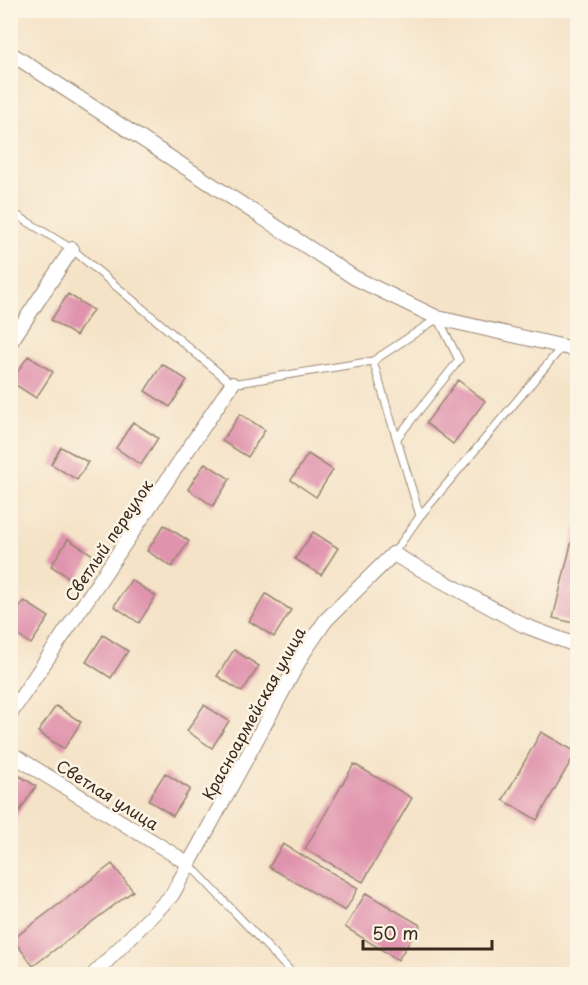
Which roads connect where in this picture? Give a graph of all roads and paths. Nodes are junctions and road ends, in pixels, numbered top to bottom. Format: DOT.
graph roads {
  1 [pos="10,53"];
  2 [pos="10,211"];
  3 [pos="72,249"];
  4 [pos="438,318"];
  5 [pos="10,343"];
  6 [pos="561,348"];
  7 [pos="578,350"];
  8 [pos="373,361"];
  9 [pos="232,384"];
  10 [pos="397,438"];
  11 [pos="420,516"];
  12 [pos="393,554"];
  13 [pos="578,646"];
  14 [pos="10,714"];
  15 [pos="10,753"];
  16 [pos="189,864"];
  17 [pos="94,975"];
  18 [pos="293,975"];
  1 -- 4 [label="street"];
  2 -- 3 [label="lane"];
  3 -- 5 [label="street"];
  3 -- 9 [label="lane"];
  4 -- 6 [label="street"];
  4 -- 8 [label="lane"];
  4 -- 10 [label="lane"];
  6 -- 7 [label="street"];
  6 -- 11 [label="lane"];
  8 -- 9 [label="lane"];
  8 -- 10 [label="lane"];
  9 -- 14 [label="street, Светлый переулок"];
  10 -- 11 [label="lane"];
  11 -- 12 [label="lane"];
  12 -- 13 [label="street"];
  12 -- 16 [label="street, Красноармейская улица"];
  15 -- 16 [label="street, Светлая улица"];
  16 -- 17 [label="street, Красноармейская улица"];
  16 -- 18 [label="lane"];
}
